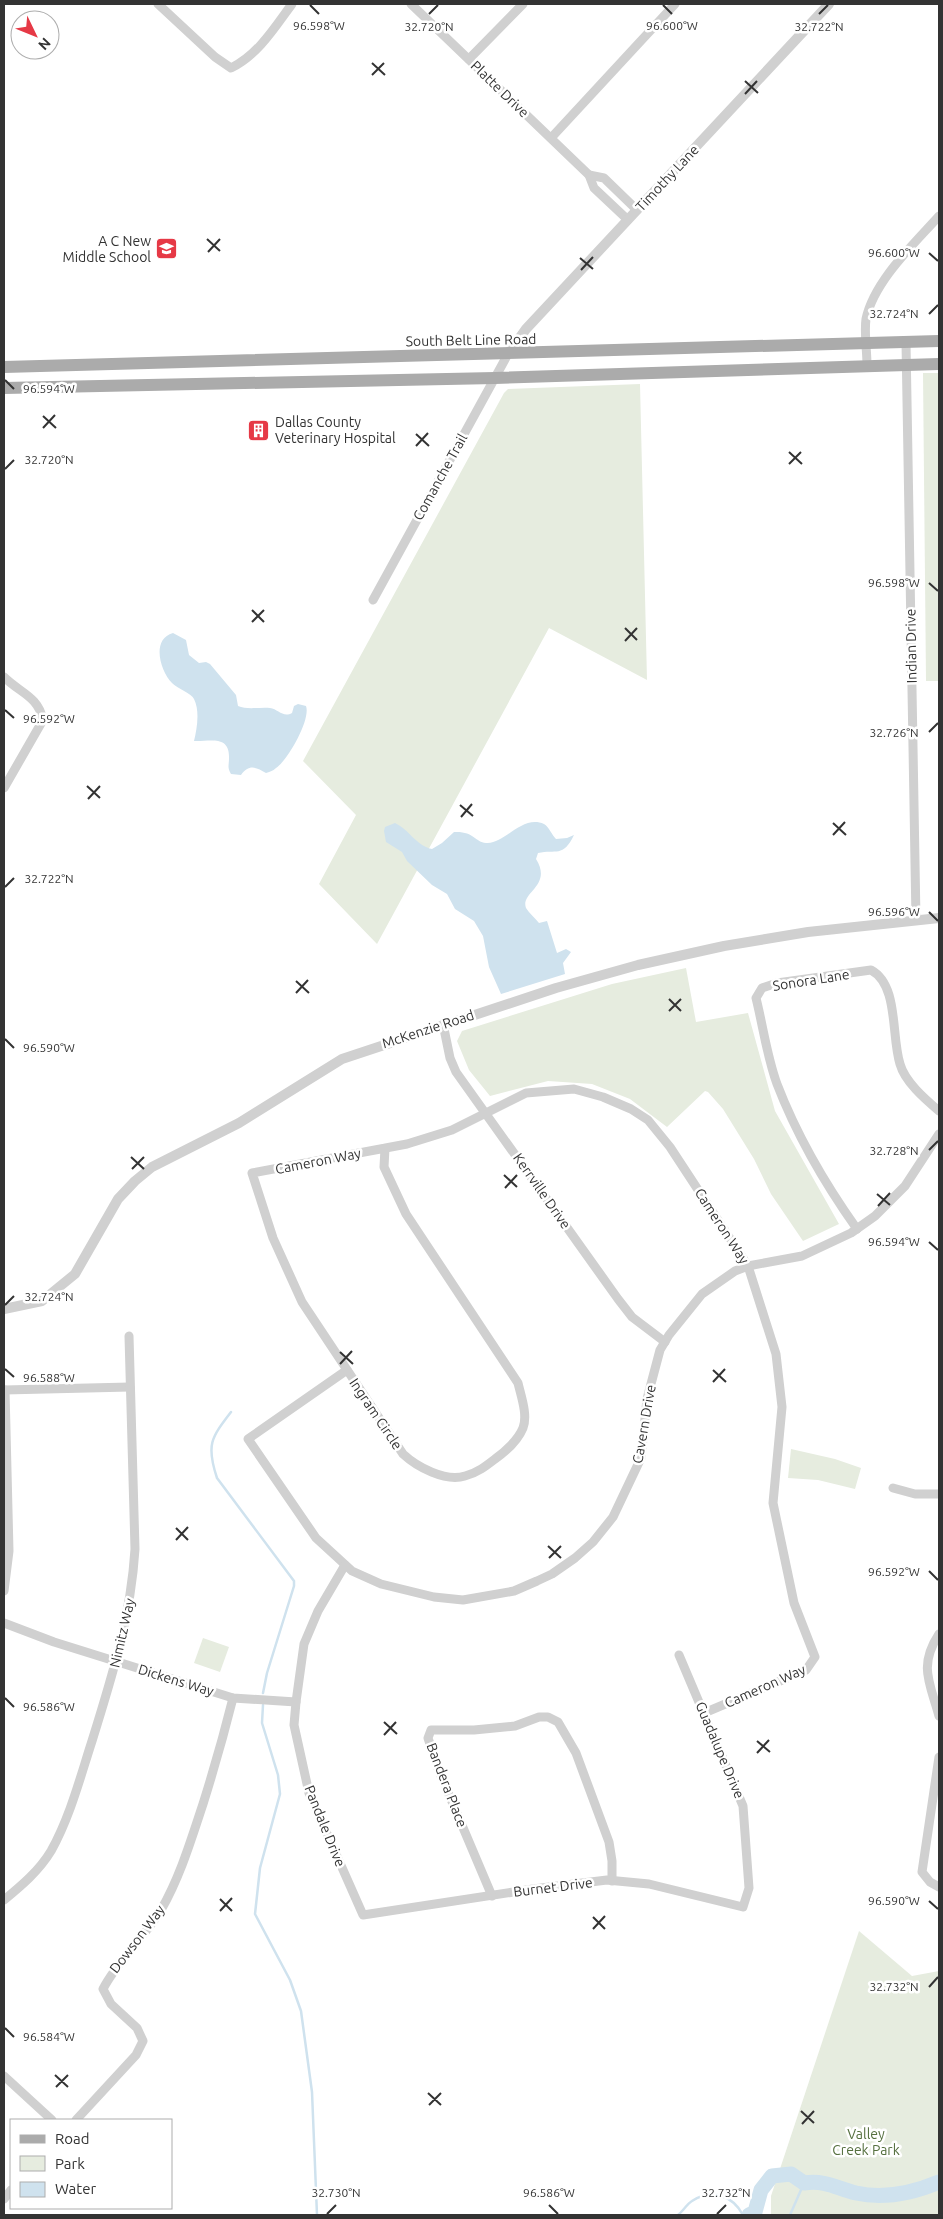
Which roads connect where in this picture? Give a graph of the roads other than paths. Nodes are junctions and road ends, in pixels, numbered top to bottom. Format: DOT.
graph roads {
  1 [pos="158,4"];
  2 [pos="292,4"];
  3 [pos="411,4"];
  4 [pos="523,4"];
  5 [pos="675,4"];
  6 [pos="829,4"];
  7 [pos="469,59"];
  8 [pos="551,138"];
  9 [pos="589,175"];
  10 [pos="637,210"];
  11 [pos="939,216"];
  12 [pos="628,220"];
  13 [pos="939,341"];
  14 [pos="867,343"];
  15 [pos="906,343"];
  16 [pos="508,354"];
  17 [pos="906,364"];
  18 [pos="939,364"];
  19 [pos="867,365"];
  20 [pos="29,366"];
  21 [pos="4,367"];
  22 [pos="495,378"];
  23 [pos="39,387"];
  24 [pos="4,388"];
  25 [pos="373,600"];
  26 [pos="4,677"];
  27 [pos="4,788"];
  28 [pos="939,918"];
  29 [pos="916,920"];
  30 [pos="443,1024"];
  31 [pos="939,1111"];
  32 [pos="486,1113"];
  33 [pos="939,1134"];
  34 [pos="385,1148"];
  35 [pos="252,1173"];
  36 [pos="857,1229"];
  37 [pos="748,1266"];
  38 [pos="4,1309"];
  39 [pos="129,1336"];
  40 [pos="665,1342"];
  41 [pos="347,1370"];
  42 [pos="130,1387"];
  43 [pos="4,1390"];
  44 [pos="893,1488"];
  45 [pos="939,1494"];
  46 [pos="345,1565"];
  47 [pos="4,1591"];
  48 [pos="4,1624"];
  49 [pos="939,1634"];
  50 [pos="679,1655"];
  51 [pos="117,1662"];
  52 [pos="233,1698"];
  53 [pos="296,1702"];
  54 [pos="704,1713"];
  55 [pos="939,1716"];
  56 [pos="939,1757"];
  57 [pos="612,1881"];
  58 [pos="939,1887"];
  59 [pos="492,1896"];
  60 [pos="4,1900"];
  61 [pos="743,1907"];
  62 [pos="363,1915"];
  63 [pos="4,2076"];
  64 [pos="51,2119"];
  65 [pos="77,2119"];
  1 -- 2 [label="street"];
  3 -- 7 [label="street, Platte Drive"];
  4 -- 7 [label="street"];
  5 -- 8 [label="street"];
  6 -- 10 [label="street, Timothy Lane"];
  7 -- 8 [label="street, Platte Drive"];
  8 -- 9 [label="street, Platte Drive"];
  9 -- 10 [label="street, Platte Drive"];
  9 -- 12 [label="street, Platte Drive"];
  10 -- 12 [label="street, Timothy Lane"];
  11 -- 14 [label="street"];
  12 -- 16 [label="street, Timothy Lane"];
  13 -- 15 [label="main road, South Belt Line Road"];
  14 -- 15 [label="main road, South Belt Line Road"];
  14 -- 16 [label="main road, South Belt Line Road"];
  14 -- 19 [label="street"];
  15 -- 17 [label="street, Indian Drive"];
  16 -- 20 [label="main road, South Belt Line Road"];
  16 -- 22 [label="street, Comanche Trail"];
  17 -- 18 [label="main road"];
  17 -- 19 [label="main road"];
  17 -- 29 [label="street, Indian Drive"];
  19 -- 22 [label="main road"];
  20 -- 21 [label="main road, South Belt Line Road"];
  20 -- 23 [label="main road"];
  22 -- 23 [label="main road"];
  22 -- 25 [label="street, Comanche Trail"];
  23 -- 24 [label="main road"];
  26 -- 27 [label="street"];
  28 -- 29 [label="street, McKenzie Road"];
  29 -- 30 [label="street, McKenzie Road"];
  30 -- 32 [label="street, Kerrville Drive"];
  30 -- 38 [label="street, McKenzie Road"];
  31 -- 36 [label="street, Sonora Lane"];
  32 -- 34 [label="street, Cameron Way"];
  32 -- 37 [label="street, Cameron Way"];
  32 -- 40 [label="street, Kerrville Drive"];
  33 -- 36 [label="street, Cavern Drive"];
  34 -- 35 [label="street, Cameron Way"];
  34 -- 41 [label="street, Ingram Circle"];
  35 -- 41 [label="street, Ingram Circle"];
  36 -- 37 [label="street, Cavern Drive"];
  37 -- 40 [label="street, Cavern Drive"];
  37 -- 54 [label="street, Cameron Way"];
  39 -- 42 [label="street, Nimitz Way"];
  40 -- 46 [label="street, Cavern Drive"];
  41 -- 46 [label="street, Cavern Drive"];
  42 -- 43 [label="street"];
  42 -- 51 [label="street, Nimitz Way"];
  43 -- 47 [label="street"];
  44 -- 45 [label="street"];
  46 -- 53 [label="street, Pandale Drive"];
  48 -- 51 [label="street, Dickens Way"];
  49 -- 55 [label="street"];
  50 -- 54 [label="street, Guadalupe Drive"];
  51 -- 52 [label="street, Dickens Way"];
  51 -- 60 [label="street, Nimitz Way"];
  52 -- 53 [label="street, Dickens Way"];
  52 -- 65 [label="street, Dowson Way"];
  53 -- 62 [label="street, Pandale Drive"];
  54 -- 61 [label="street, Guadalupe Drive"];
  56 -- 58 [label="street"];
  57 -- 59 [label="street, Burnet Drive"];
  57 -- 59 [label="street, Bandera Place"];
  57 -- 61 [label="street, Burnet Drive"];
  59 -- 62 [label="street, Burnet Drive"];
  63 -- 64 [label="street"];
}
